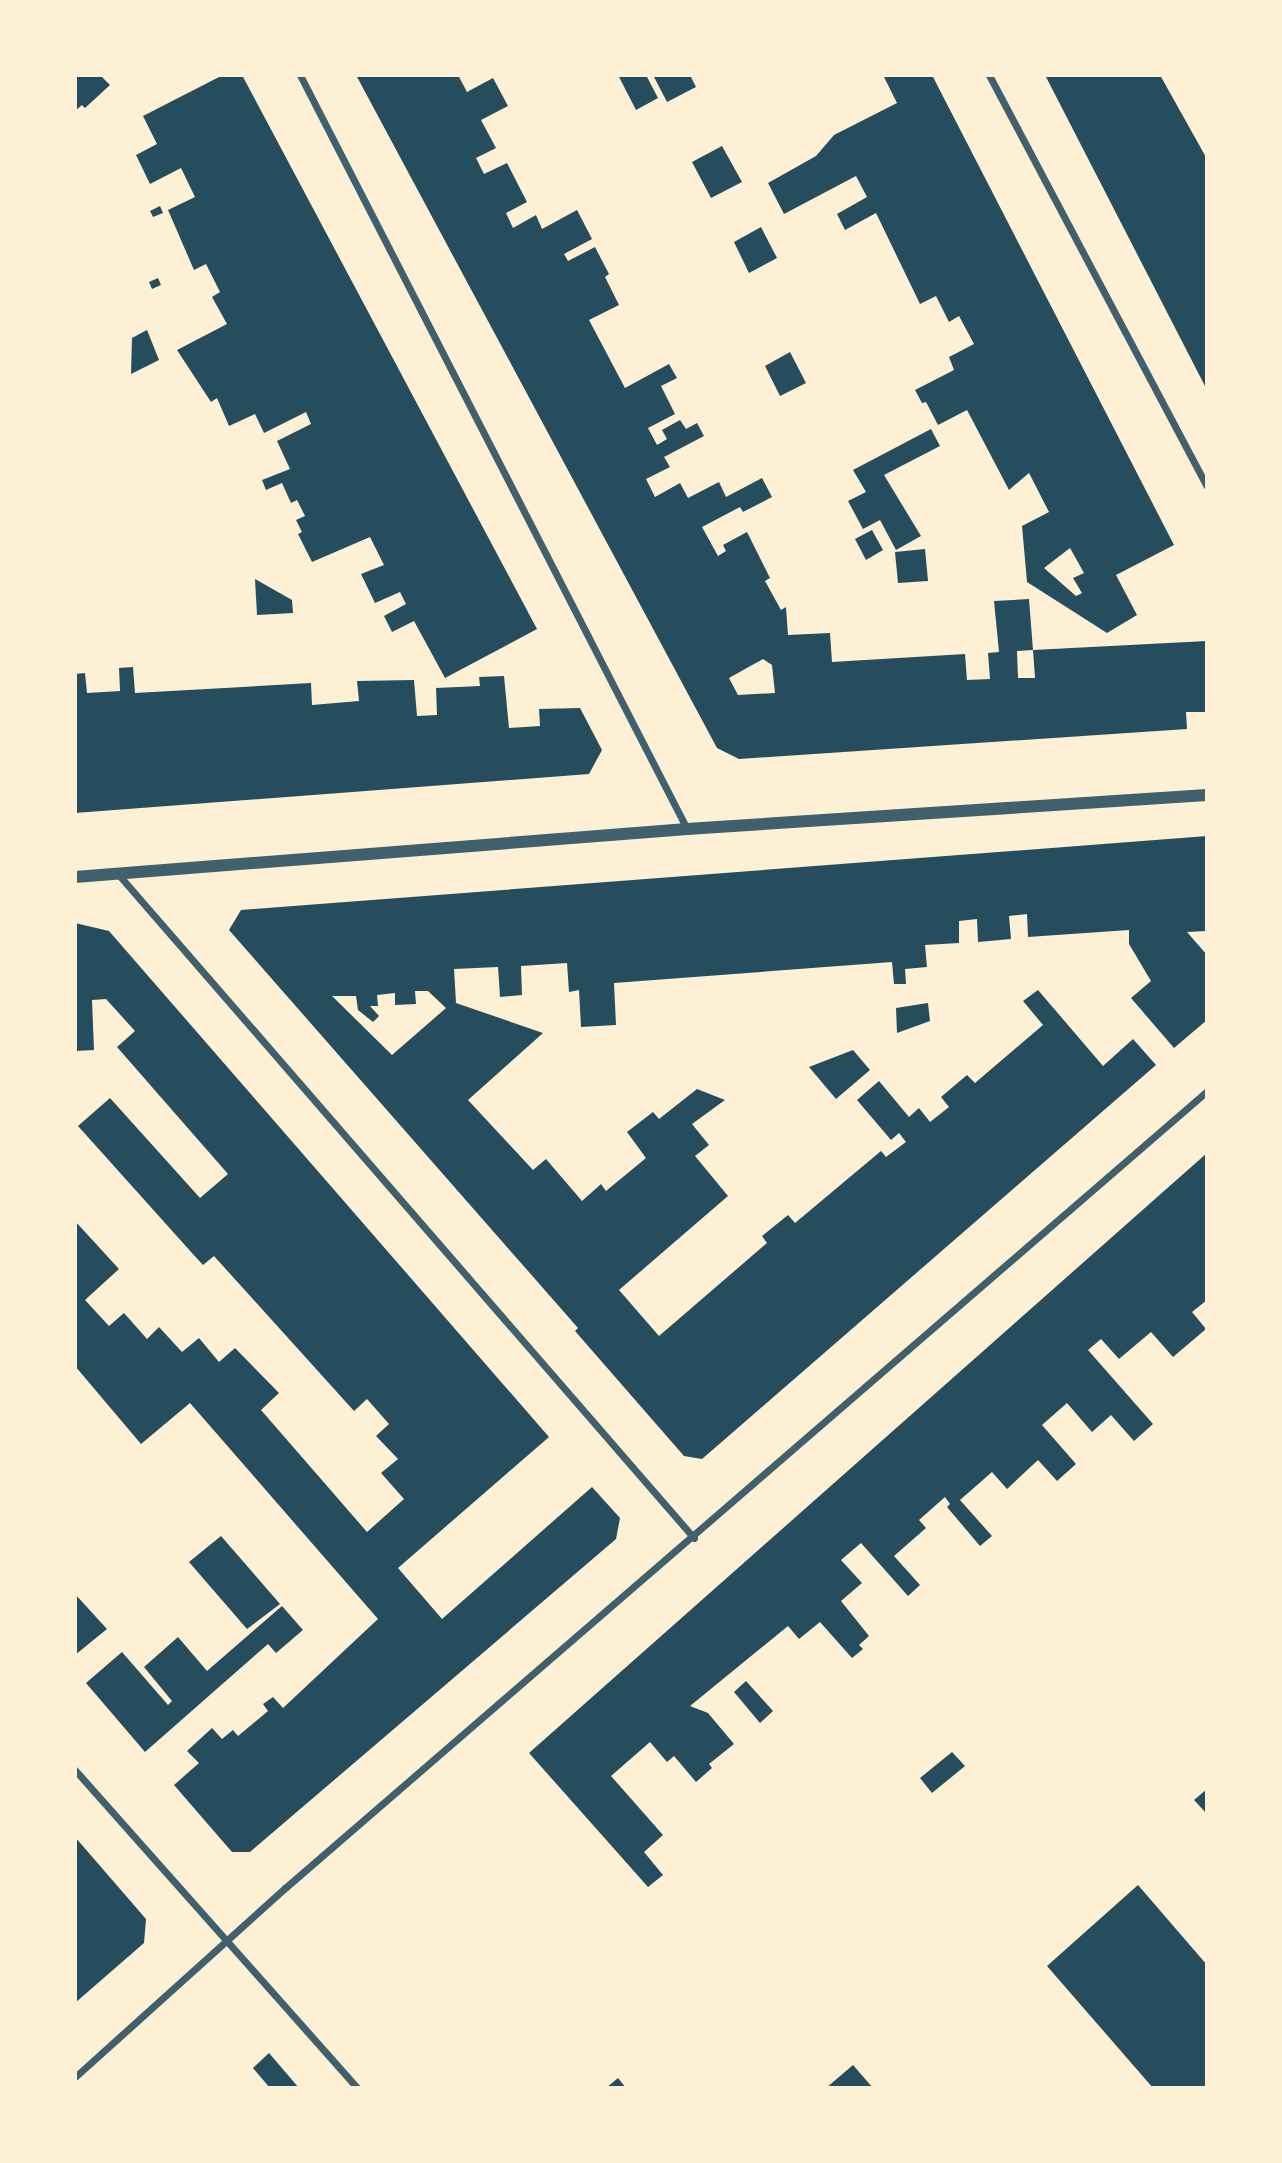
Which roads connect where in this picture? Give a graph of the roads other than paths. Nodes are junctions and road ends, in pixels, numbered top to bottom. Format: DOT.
graph roads {
  1 [pos="300,75"];
  2 [pos="989,75"];
  3 [pos="1207,486"];
  4 [pos="1207,795"];
  5 [pos="687,829"];
  6 [pos="118,874"];
  7 [pos="75,877"];
  8 [pos="1207,1091"];
  9 [pos="694,1538"];
  10 [pos="75,1770"];
  11 [pos="228,1941"];
  12 [pos="75,2077"];
  13 [pos="357,2088"];
  1 -- 5 [label="street"];
  2 -- 3 [label="street"];
  4 -- 5 [label="street"];
  5 -- 6 [label="street"];
  6 -- 7 [label="street"];
  6 -- 9 [label="street"];
  8 -- 9 [label="street"];
  9 -- 11 [label="street"];
  10 -- 11 [label="street"];
  11 -- 12 [label="street"];
  11 -- 13 [label="street"];
}
